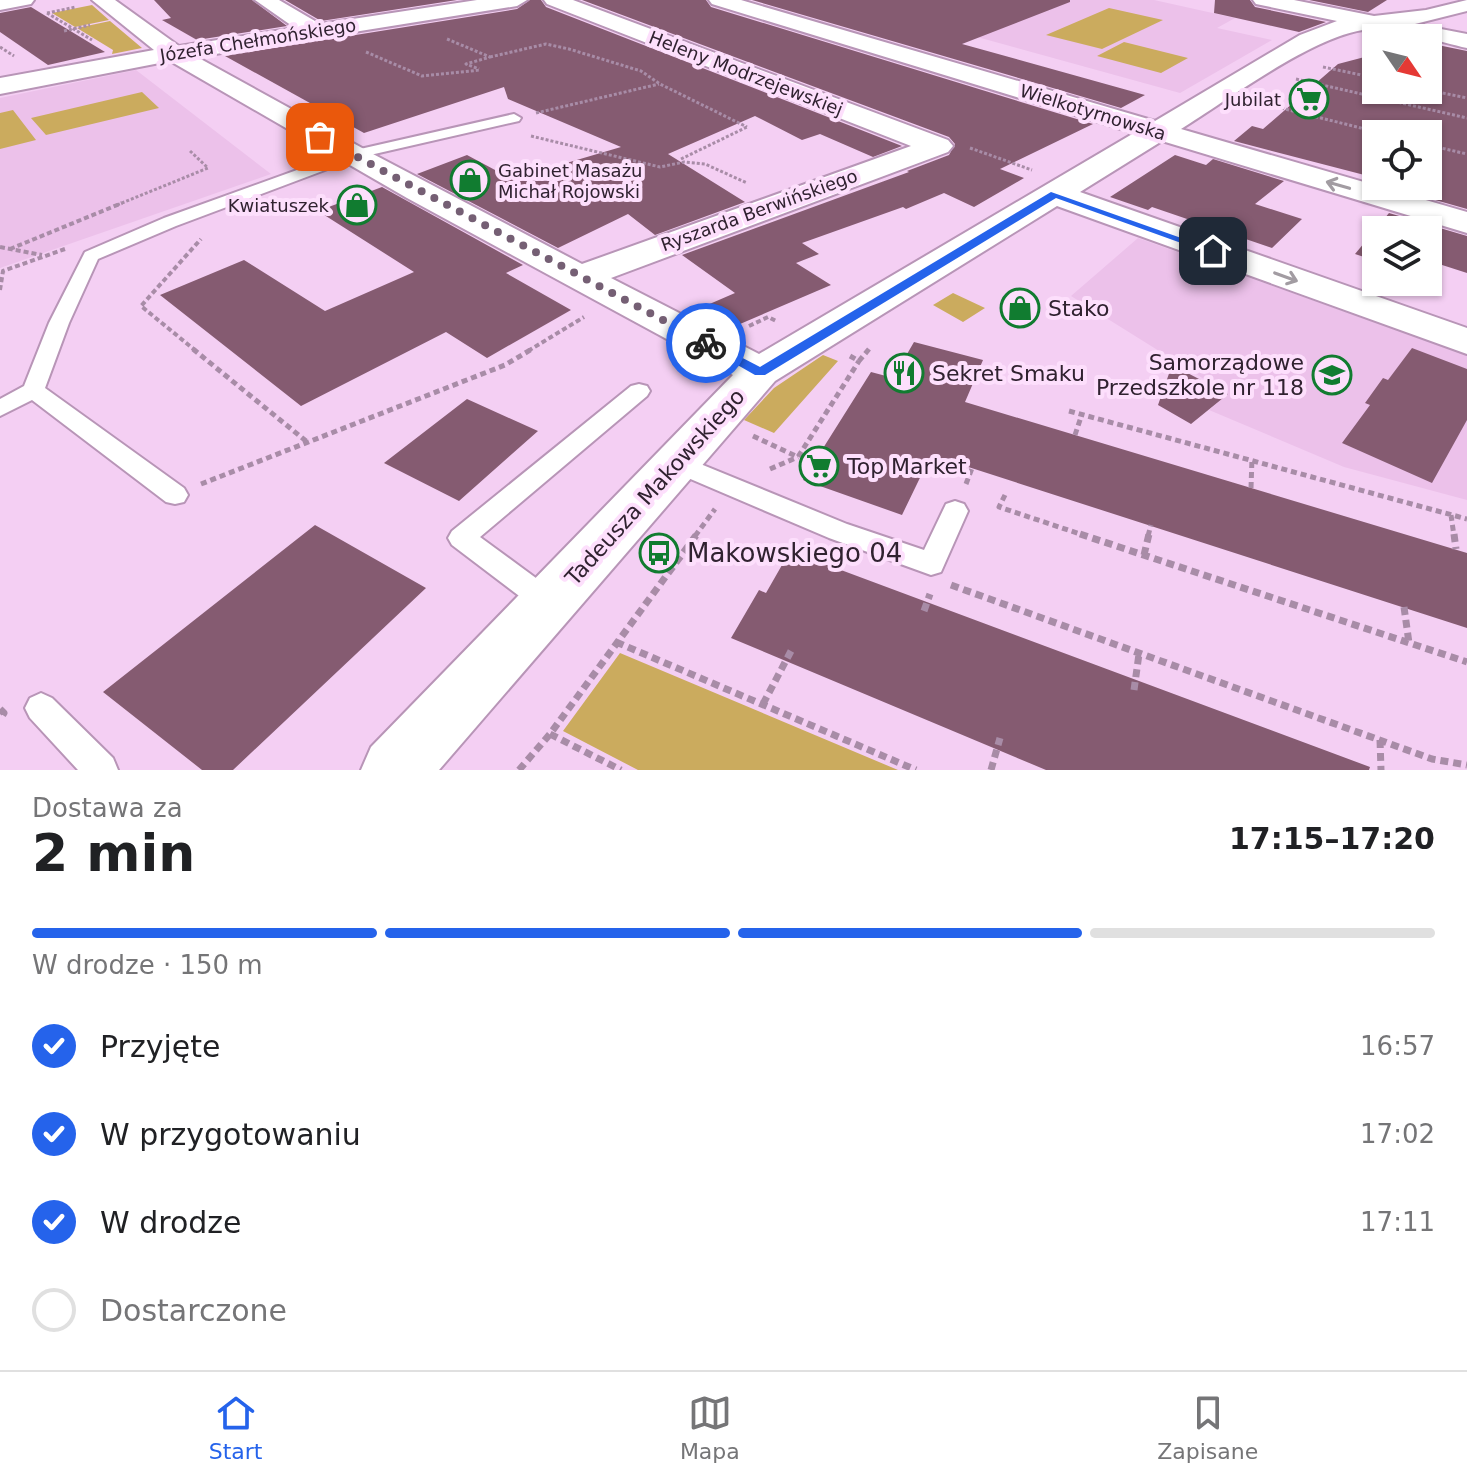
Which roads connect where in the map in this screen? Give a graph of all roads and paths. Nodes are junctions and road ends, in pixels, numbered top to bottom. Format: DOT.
graph roads {
  1 [pos="265,0"];
  2 [pos="517,0"];
  3 [pos="554,0"];
  4 [pos="719,0"];
  5 [pos="1263,0"];
  6 [pos="480,2"];
  7 [pos="0,4"];
  8 [pos="1467,5"];
  9 [pos="31,8"];
  10 [pos="71,8"];
  11 [pos="98,12"];
  12 [pos="47,13"];
  13 [pos="397,18"];
  14 [pos="1372,23"];
  15 [pos="73,29"];
  16 [pos="320,30"];
  17 [pos="64,31"];
  18 [pos="1467,41"];
  19 [pos="102,45"];
  20 [pos="171,54"];
  21 [pos="490,57"];
  22 [pos="1311,64"];
  23 [pos="1362,75"];
  24 [pos="1291,78"];
  25 [pos="660,84"];
  26 [pos="0,86"];
  27 [pos="1442,93"];
  28 [pos="1467,98"];
  29 [pos="1256,102"];
  30 [pos="514,118"];
  31 [pos="1467,118"];
  32 [pos="484,125"];
  33 [pos="1362,128"];
  34 [pos="1158,132"];
  35 [pos="938,146"];
  36 [pos="1442,148"];
  37 [pos="189,150"];
  38 [pos="1467,154"];
  39 [pos="352,155"];
  40 [pos="681,160"];
  41 [pos="1046,183"];
  42 [pos="775,204"];
  43 [pos="1467,223"];
  44 [pos="205,235"];
  45 [pos="0,248"];
  46 [pos="10,249"];
  47 [pos="45,256"];
  48 [pos="580,277"];
  49 [pos="585,316"];
  50 [pos="780,323"];
  51 [pos="1467,342"];
  52 [pos="750,351"];
  53 [pos="859,361"];
  54 [pos="33,390"];
  55 [pos="639,391"];
  56 [pos="0,409"];
  57 [pos="1069,411"];
  58 [pos="1082,414"];
  59 [pos="715,418"];
  60 [pos="1075,435"];
  61 [pos="306,441"];
  62 [pos="1252,458"];
  63 [pos="676,463"];
  64 [pos="730,487"];
  65 [pos="1251,488"];
  66 [pos="175,495"];
  67 [pos="1005,495"];
  68 [pos="955,511"];
  69 [pos="1451,515"];
  70 [pos="1467,519"];
  71 [pos="1151,525"];
  72 [pos="1456,549"];
  73 [pos="1144,555"];
  74 [pos="931,564"];
  75 [pos="549,603"];
  76 [pos="1404,607"];
  77 [pos="616,642"];
  78 [pos="1409,643"];
  79 [pos="791,651"];
  80 [pos="1139,654"];
  81 [pos="1467,662"];
  82 [pos="1134,690"];
  83 [pos="763,704"];
  84 [pos="41,708"];
  85 [pos="0,709"];
  86 [pos="0,719"];
  87 [pos="550,734"];
  88 [pos="1000,738"];
  89 [pos="1380,740"];
  90 [pos="1466,766"];
  91 [pos="101,770"];
  92 [pos="395,770"];
  93 [pos="519,770"];
  94 [pos="621,770"];
  95 [pos="916,770"];
  96 [pos="991,770"];
  97 [pos="1381,770"];
  1 -- 16 [label="street"];
  2 -- 6 [label="street, Józefa Chełmońskiego"];
  3 -- 35 [label="street, Heleny Modrzejewskiej"];
  4 -- 34 [label="street, Wielkotyrnowska"];
  5 -- 14 [label="street"];
  6 -- 13 [label="street, Józefa Chełmońskiego"];
  7 -- 9 [label="street"];
  8 -- 14 [label="street, Tadeusza Makowskiego"];
  9 -- 12 [label="path"];
  10 -- 12 [label="path"];
  11 -- 15 [label="path"];
  11 -- 20 [label="street"];
  12 -- 15 [label="path"];
  13 -- 16 [label="street, Józefa Chełmońskiego"];
  13 -- 21 [label="path"];
  14 -- 18 [label="street"];
  14 -- 34 [label="street, Tadeusza Makowskiego"];
  15 -- 17 [label="path"];
  15 -- 19 [label="path"];
  16 -- 20 [label="street, Józefa Chełmońskiego"];
  16 -- 21 [label="path"];
  20 -- 26 [label="street, Józefa Chełmońskiego"];
  20 -- 39 [label="street"];
  21 -- 25 [label="path"];
  22 -- 23 [label="path"];
  24 -- 31 [label="path"];
  25 -- 30 [label="path"];
  25 -- 40 [label="path"];
  27 -- 28 [label="path"];
  29 -- 33 [label="path"];
  30 -- 32 [label="lane"];
  32 -- 39 [label="lane"];
  32 -- 40 [label="path"];
  34 -- 41 [label="street, Tadeusza Makowskiego"];
  43 -- 34 [label="street, Wielkotyrnowska, one-way"];
  35 -- 41 [label="path"];
  35 -- 42 [label="street, Ryszarda Berwińskiego"];
  36 -- 38 [label="path"];
  37 -- 46 [label="path"];
  39 -- 48 [label="street"];
  39 -- 54 [label="lane"];
  40 -- 42 [label="path"];
  41 -- 51 [label="street, one-way"];
  41 -- 52 [label="street, Tadeusza Makowskiego"];
  42 -- 48 [label="street, Ryszarda Berwińskiego"];
  44 -- 61 [label="path"];
  45 -- 46 [label="path"];
  46 -- 47 [label="path"];
  48 -- 52 [label="street"];
  49 -- 61 [label="path"];
  50 -- 52 [label="path"];
  52 -- 59 [label="street, Tadeusza Makowskiego"];
  53 -- 59 [label="path"];
  54 -- 56 [label="lane"];
  54 -- 66 [label="lane"];
  55 -- 75 [label="lane"];
  57 -- 58 [label="path"];
  58 -- 60 [label="path"];
  58 -- 62 [label="path"];
  59 -- 63 [label="street, Tadeusza Makowskiego"];
  61 -- 66 [label="path"];
  62 -- 65 [label="path"];
  62 -- 69 [label="path"];
  63 -- 64 [label="lane"];
  63 -- 75 [label="street, Tadeusza Makowskiego"];
  64 -- 74 [label="lane"];
  64 -- 77 [label="path"];
  67 -- 73 [label="path"];
  68 -- 74 [label="lane"];
  69 -- 70 [label="path"];
  69 -- 72 [label="path"];
  71 -- 73 [label="path"];
  73 -- 78 [label="path"];
  74 -- 80 [label="path"];
  75 -- 92 [label="street, Tadeusza Makowskiego"];
  76 -- 78 [label="path"];
  77 -- 83 [label="path"];
  77 -- 87 [label="path"];
  78 -- 81 [label="path"];
  79 -- 83 [label="path"];
  80 -- 82 [label="path"];
  80 -- 89 [label="path"];
  83 -- 95 [label="path"];
  84 -- 91 [label="lane"];
  85 -- 86 [label="path"];
  87 -- 93 [label="path"];
  87 -- 94 [label="path"];
  88 -- 96 [label="path"];
  89 -- 90 [label="path"];
  89 -- 97 [label="path"];
}
